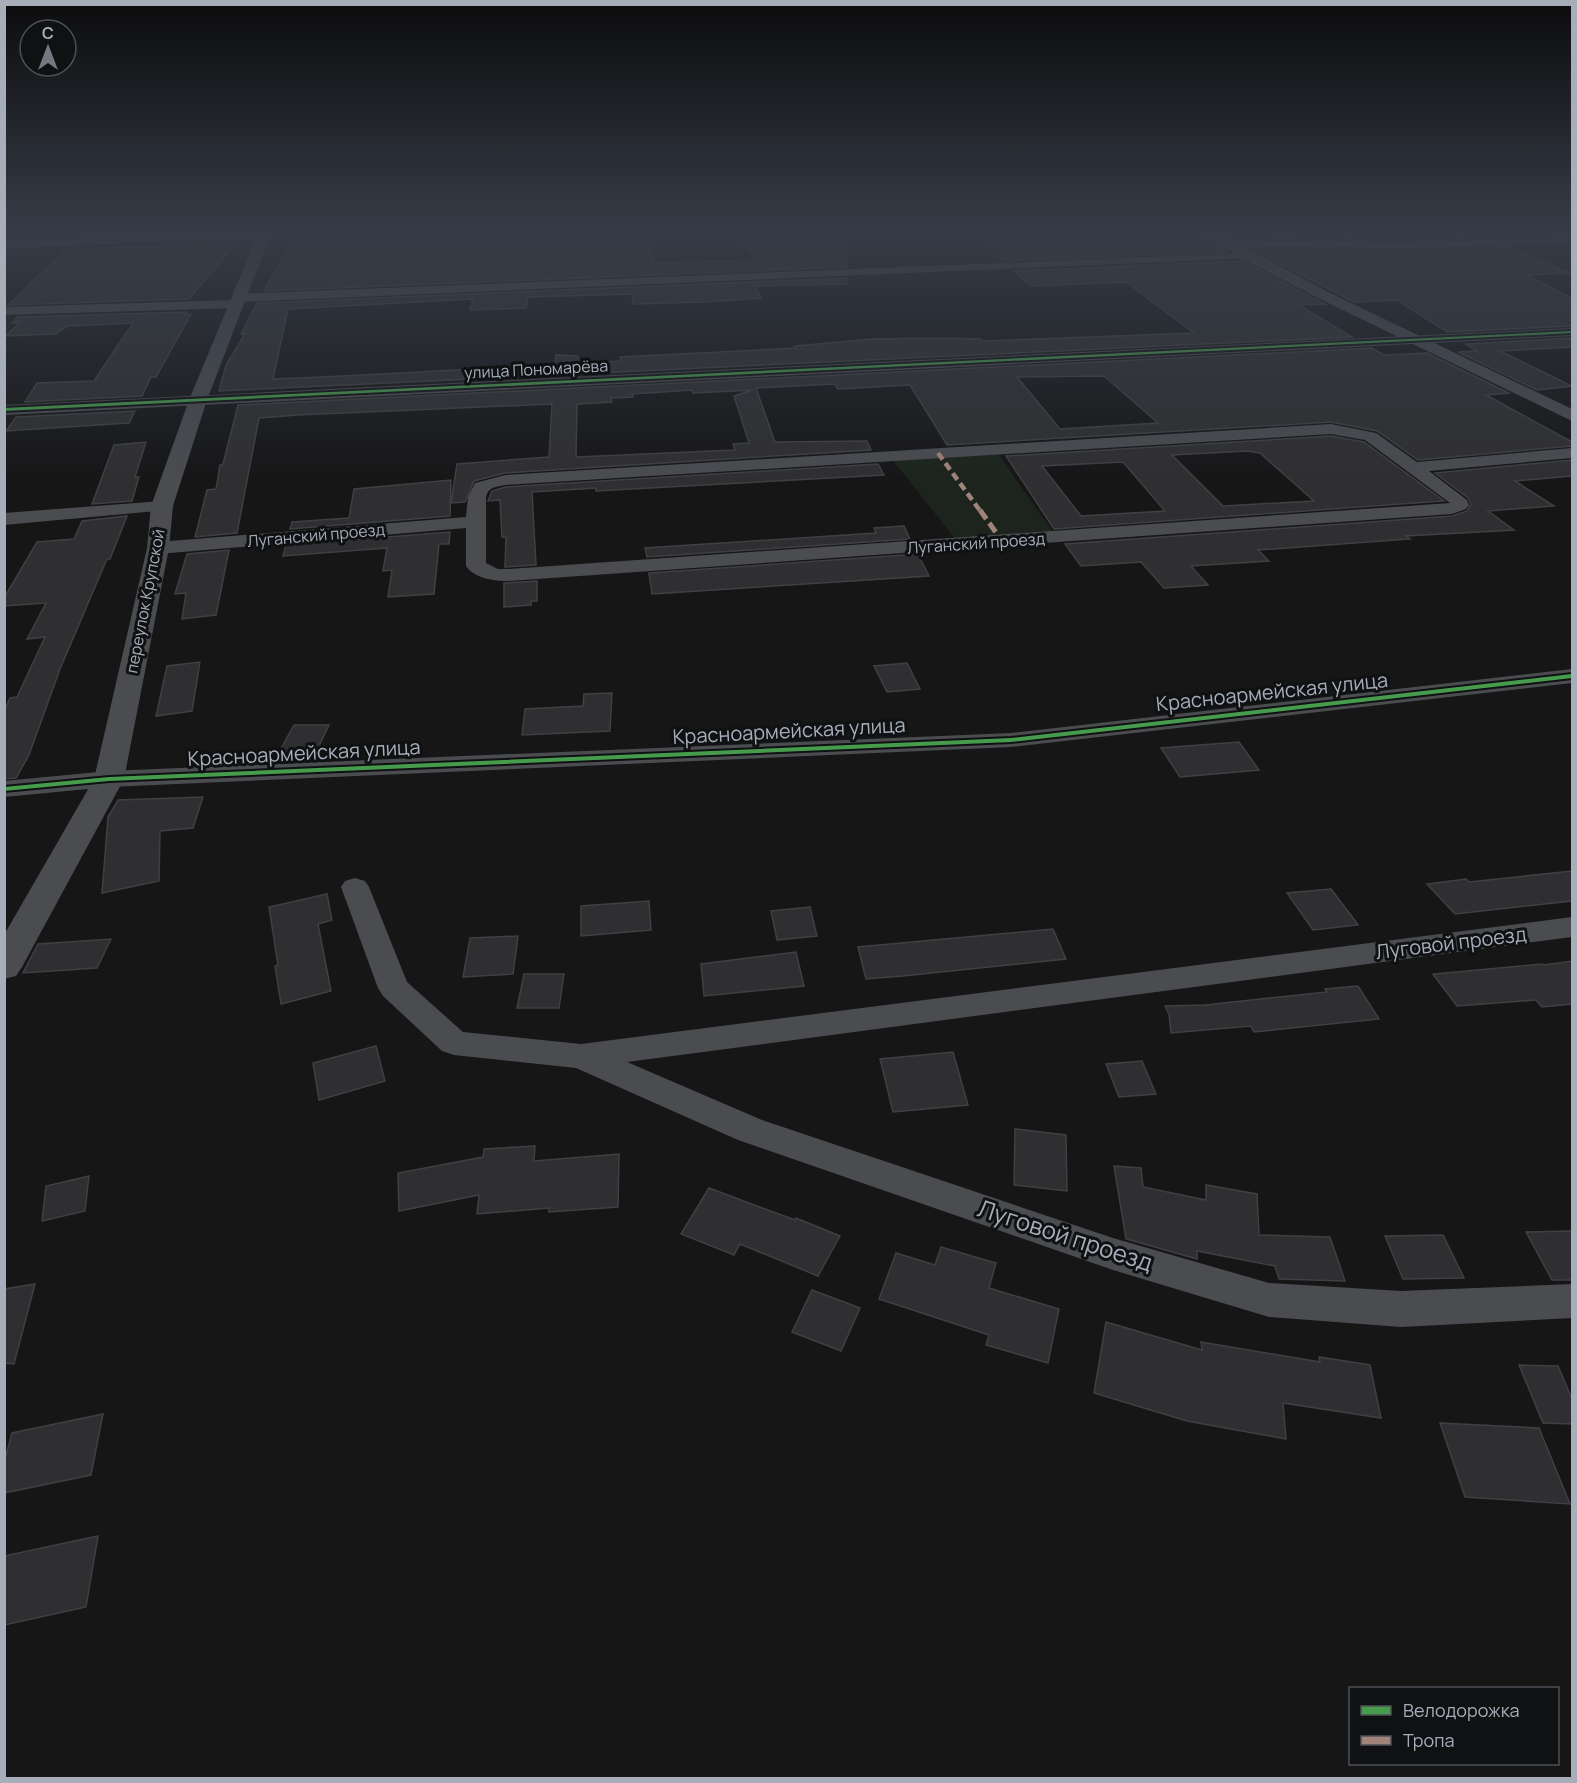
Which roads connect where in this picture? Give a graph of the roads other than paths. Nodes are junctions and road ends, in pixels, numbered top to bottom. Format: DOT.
graph roads {
  1 [pos="231,313"];
  2 [pos="1364,313"];
  3 [pos="1572,332"];
  4 [pos="1420,341"];
  5 [pos="198,400"];
  6 [pos="4,410"];
  7 [pos="1572,416"];
  8 [pos="1572,453"];
  9 [pos="1413,467"];
  10 [pos="162,506"];
  11 [pos="4,519"];
  12 [pos="475,522"];
  13 [pos="158,548"];
  14 [pos="1572,676"];
  15 [pos="109,779"];
  16 [pos="4,789"];
  17 [pos="355,887"];
  18 [pos="1572,927"];
  19 [pos="4,967"];
  20 [pos="581,1056"];
  21 [pos="1572,1301"];
  1 -- 5 [label="street, переулок Крупской"];
  2 -- 4 [label="street"];
  3 -- 4 [label="street, улица Пономарёва"];
  4 -- 5 [label="street, улица Пономарёва"];
  4 -- 7 [label="street"];
  5 -- 6 [label="street, улица Пономарёва"];
  5 -- 10 [label="street, переулок Крупской"];
  8 -- 9 [label="street"];
  9 -- 12 [label="street, Луганский проезд"];
  9 -- 12 [label="street, Луганский проезд"];
  10 -- 11 [label="street"];
  10 -- 13 [label="street, переулок Крупской"];
  12 -- 13 [label="street, Луганский проезд"];
  13 -- 15 [label="street, переулок Крупской"];
  14 -- 15 [label="street, Красноармейская улица"];
  15 -- 16 [label="street, Красноармейская улица"];
  15 -- 19 [label="street, переулок Крупской"];
  17 -- 20 [label="street, Луговой проезд"];
  18 -- 20 [label="street, Луговой проезд"];
  20 -- 21 [label="street, Луговой проезд"];
}
